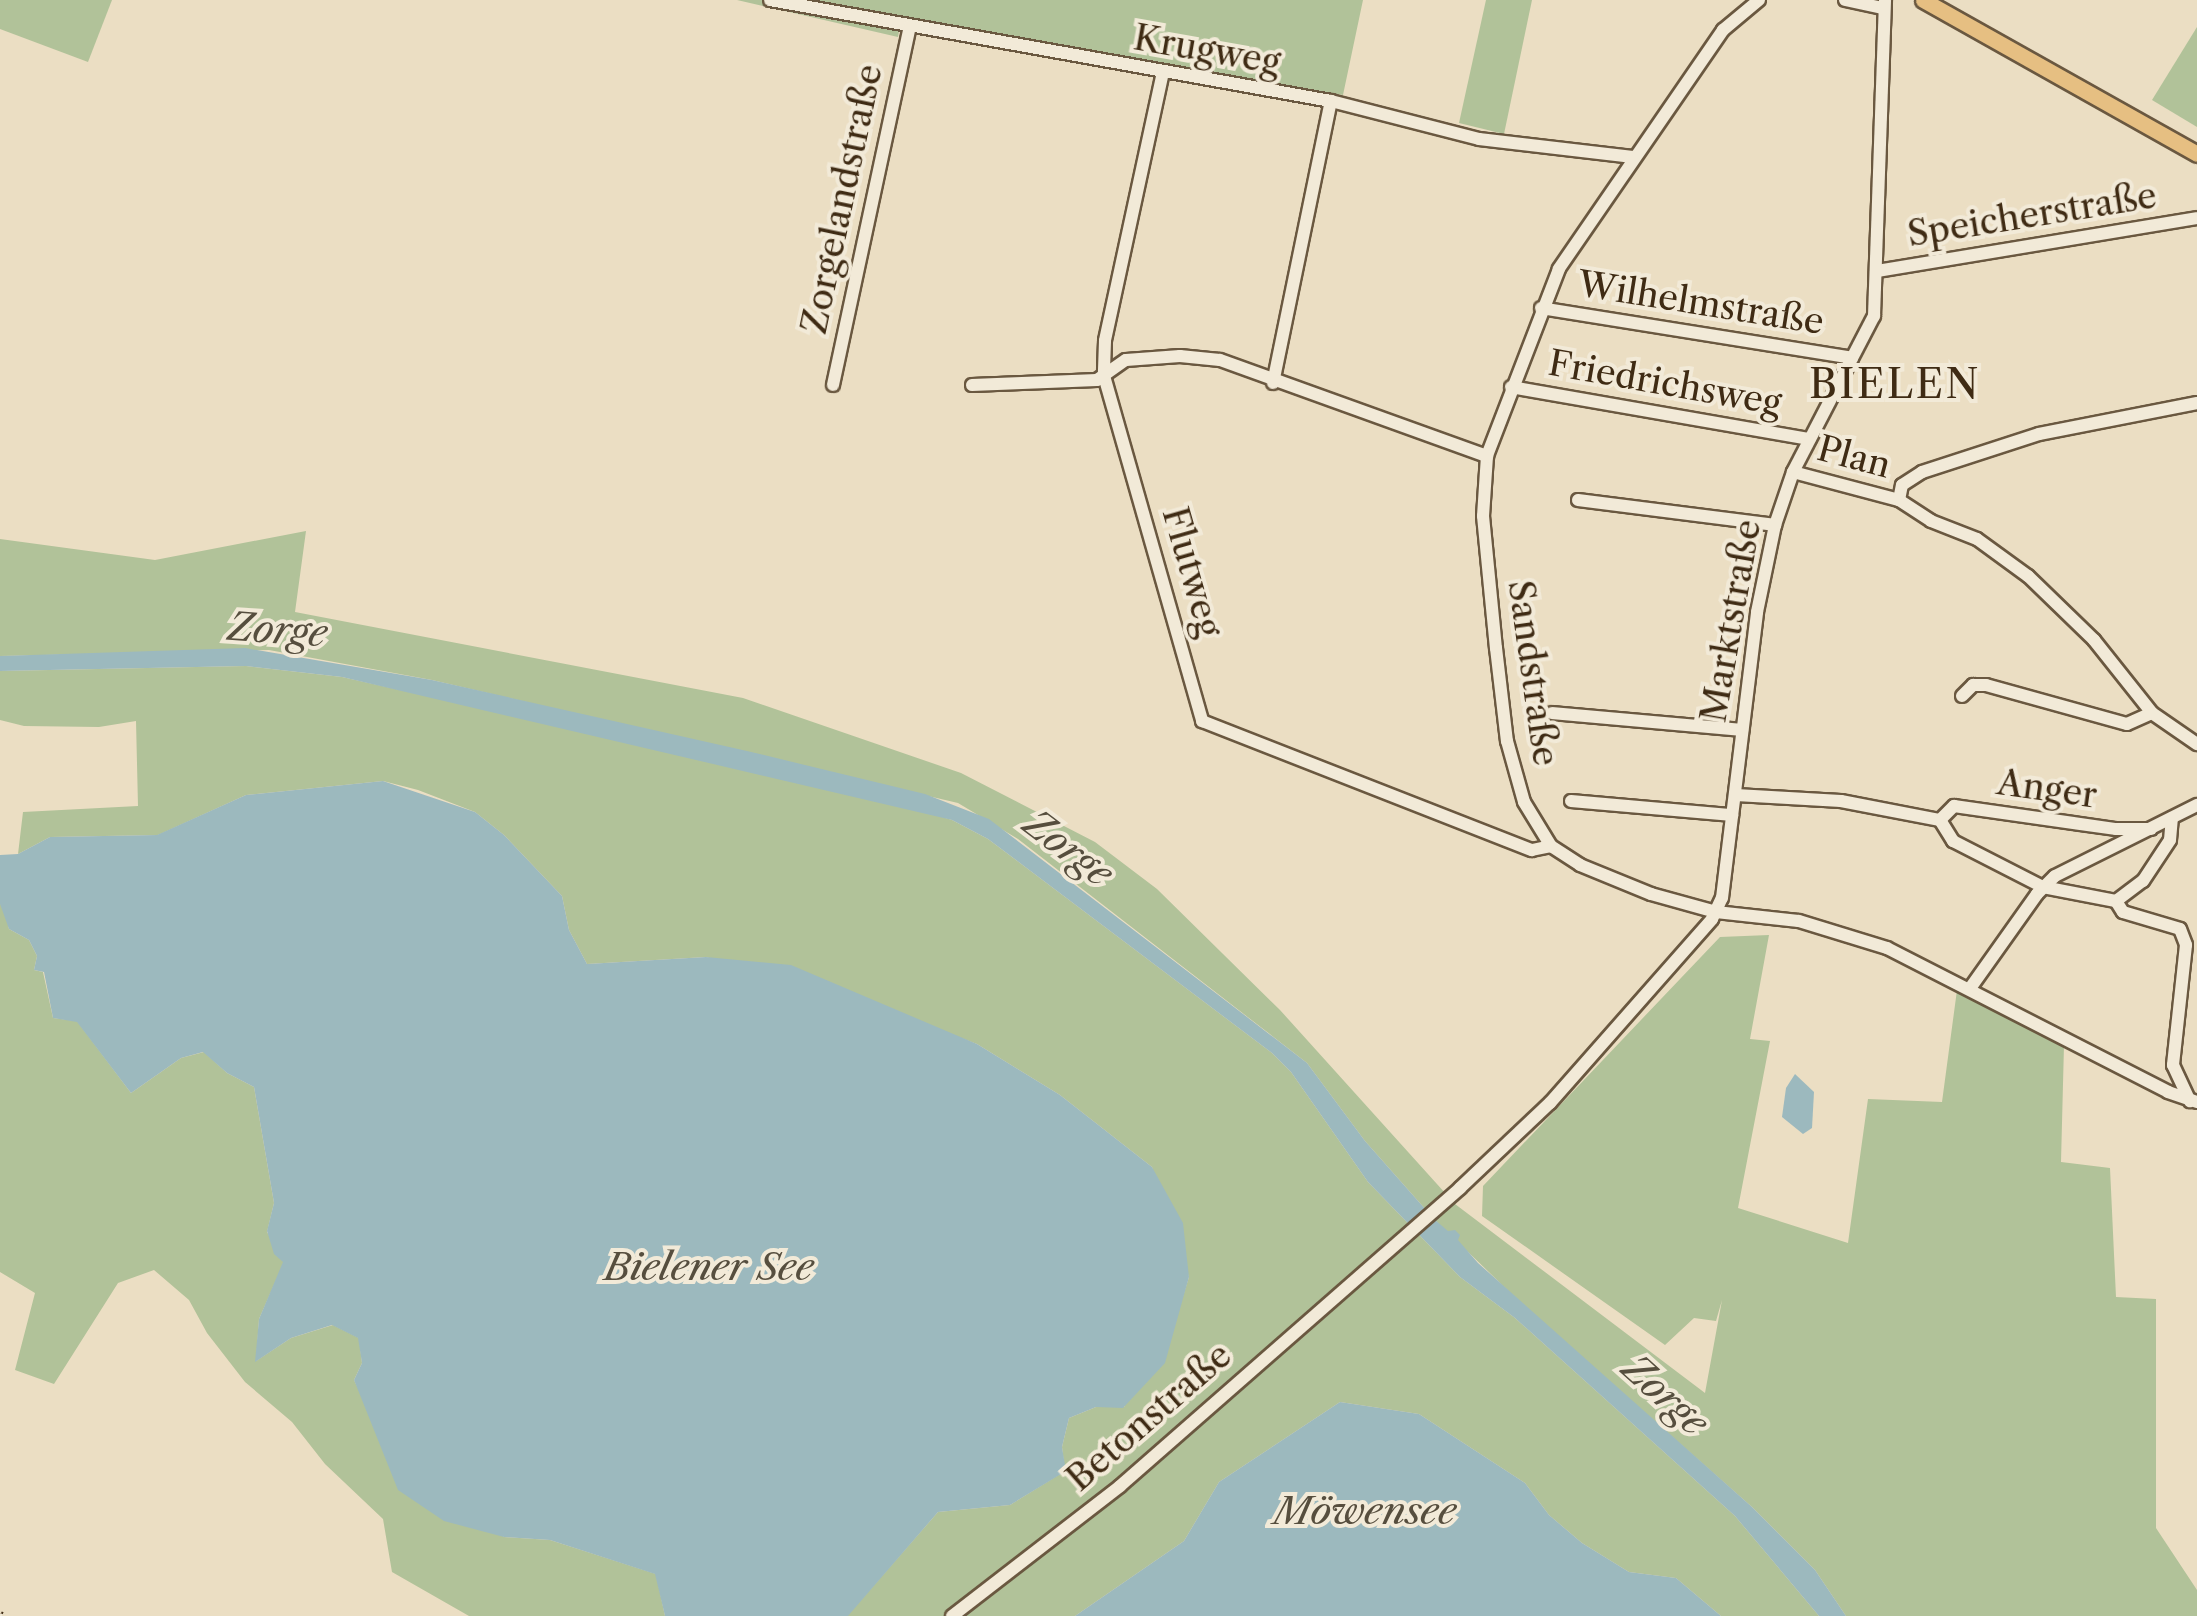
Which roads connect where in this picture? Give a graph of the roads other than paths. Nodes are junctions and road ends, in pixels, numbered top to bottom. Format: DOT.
graph roads {
  1 [pos="770,0"];
  2 [pos="1759,0"];
  3 [pos="1845,0"];
  4 [pos="1923,0"];
  5 [pos="1884,4"];
  6 [pos="910,26"];
  7 [pos="1163,72"];
  8 [pos="1332,101"];
  9 [pos="2197,154"];
  10 [pos="1633,157"];
  11 [pos="2197,218"];
  12 [pos="1876,271"];
  13 [pos="1541,308"];
  14 [pos="1852,358"];
  15 [pos="1104,376"];
  16 [pos="1273,382"];
  17 [pos="833,385"];
  18 [pos="972,385"];
  19 [pos="1511,387"];
  20 [pos="2197,403"];
  21 [pos="1810,439"];
  22 [pos="1487,456"];
  23 [pos="1793,472"];
  24 [pos="1578,500"];
  25 [pos="1899,500"];
  26 [pos="1775,524"];
  27 [pos="1962,696"];
  28 [pos="1552,713"];
  29 [pos="2152,713"];
  30 [pos="1742,730"];
  31 [pos="2197,744"];
  32 [pos="1736,794"];
  33 [pos="1572,801"];
  34 [pos="2197,805"];
  35 [pos="1732,814"];
  36 [pos="2172,818"];
  37 [pos="1940,820"];
  38 [pos="2151,829"];
  39 [pos="1551,846"];
  40 [pos="2042,887"];
  41 [pos="2116,901"];
  42 [pos="1716,912"];
  43 [pos="1971,988"];
  44 [pos="2193,1101"];
  45 [pos="952,1616"];
  1 -- 6 [label="street, Krugweg"];
  2 -- 10 [label="street, Sandstraße"];
  3 -- 5 [label="street"];
  4 -- 9 [label="main road"];
  5 -- 12 [label="street, Marktstraße"];
  6 -- 7 [label="street, Krugweg"];
  6 -- 17 [label="street, Zorgelandstraße"];
  7 -- 8 [label="street, Krugweg"];
  7 -- 15 [label="street, Flutweg"];
  8 -- 10 [label="street, Krugweg"];
  8 -- 16 [label="street"];
  10 -- 13 [label="street, Sandstraße"];
  11 -- 12 [label="street, Speicherstraße"];
  12 -- 14 [label="street, Marktstraße"];
  13 -- 14 [label="street, Wilhelmstraße"];
  13 -- 19 [label="street, Sandstraße"];
  14 -- 21 [label="street, Marktstraße"];
  15 -- 16 [label="street"];
  15 -- 18 [label="street"];
  15 -- 39 [label="street, Flutweg"];
  16 -- 22 [label="street"];
  19 -- 21 [label="street, Friedrichsweg"];
  19 -- 22 [label="street, Sandstraße"];
  20 -- 25 [label="street"];
  21 -- 23 [label="street, Marktstraße"];
  22 -- 39 [label="street, Sandstraße"];
  23 -- 25 [label="street, Plan"];
  23 -- 26 [label="street, Marktstraße"];
  24 -- 26 [label="street"];
  25 -- 29 [label="street, Plan"];
  26 -- 30 [label="street, Marktstraße"];
  27 -- 29 [label="street"];
  28 -- 30 [label="street"];
  29 -- 31 [label="street, Plan"];
  30 -- 32 [label="street, Marktstraße"];
  32 -- 35 [label="street, Marktstraße"];
  32 -- 37 [label="street, Anger"];
  33 -- 35 [label="street"];
  34 -- 36 [label="street, Anger"];
  35 -- 42 [label="street, Marktstraße"];
  36 -- 38 [label="street, Anger"];
  36 -- 41 [label="street"];
  37 -- 38 [label="street, Anger"];
  37 -- 40 [label="street, Anger"];
  38 -- 40 [label="street, Anger"];
  39 -- 42 [label="street, Sandstraße"];
  40 -- 41 [label="street"];
  40 -- 43 [label="street"];
  41 -- 44 [label="street"];
  42 -- 43 [label="street, Sandstraße"];
  42 -- 45 [label="street, Betonstraße"];
  43 -- 44 [label="street, Sandstraße"];
}
